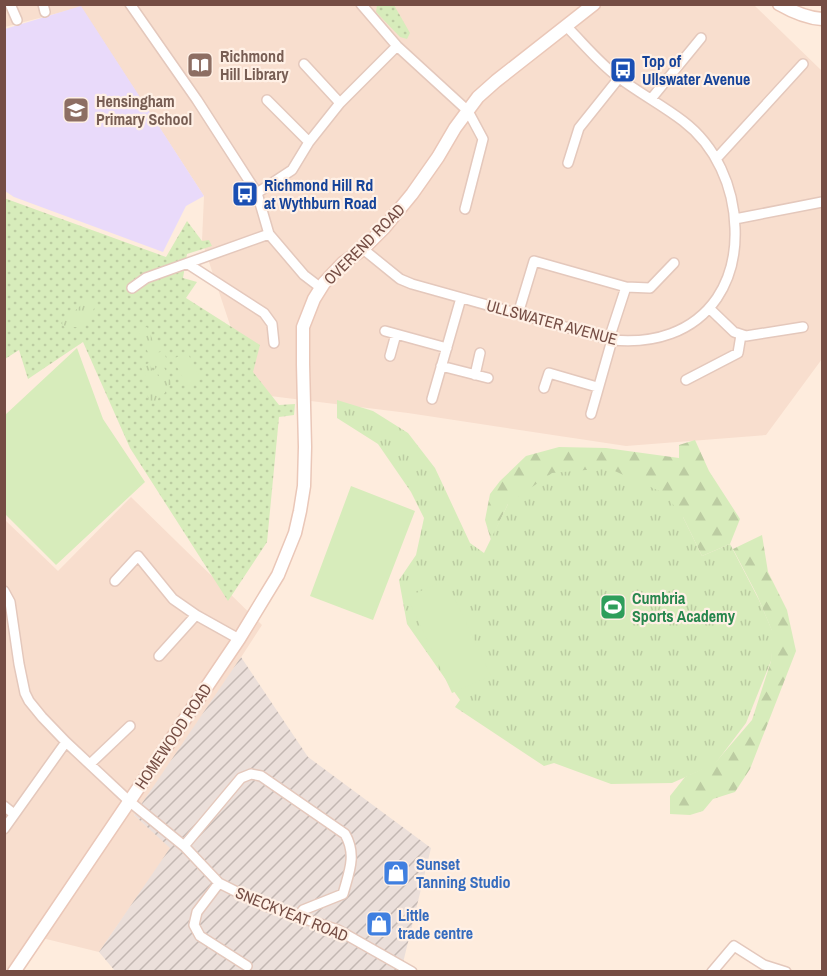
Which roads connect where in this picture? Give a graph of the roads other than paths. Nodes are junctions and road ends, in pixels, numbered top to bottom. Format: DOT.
graph roads {
  1 [pos="10,4"];
  2 [pos="130,4"];
  3 [pos="361,4"];
  4 [pos="594,4"];
  5 [pos="779,4"];
  6 [pos="17,20"];
  7 [pos="822,20"];
  8 [pos="566,26"];
  9 [pos="701,38"];
  10 [pos="397,46"];
  11 [pos="304,64"];
  12 [pos="803,64"];
  13 [pos="619,78"];
  14 [pos="651,99"];
  15 [pos="267,100"];
  16 [pos="340,103"];
  17 [pos="468,111"];
  18 [pos="309,141"];
  19 [pos="716,159"];
  20 [pos="568,163"];
  21 [pos="257,193"];
  22 [pos="822,202"];
  23 [pos="465,209"];
  24 [pos="735,219"];
  25 [pos="269,234"];
  26 [pos="363,249"];
  27 [pos="674,263"];
  28 [pos="188,264"];
  29 [pos="626,287"];
  30 [pos="132,288"];
  31 [pos="321,288"];
  32 [pos="461,298"];
  33 [pos="710,308"];
  34 [pos="518,314"];
  35 [pos="803,327"];
  36 [pos="385,331"];
  37 [pos="396,334"];
  38 [pos="741,334"];
  39 [pos="611,340"];
  40 [pos="274,343"];
  41 [pos="447,348"];
  42 [pos="480,353"];
  43 [pos="390,356"];
  44 [pos="441,366"];
  45 [pos="475,375"];
  46 [pos="488,378"];
  47 [pos="686,380"];
  48 [pos="597,387"];
  49 [pos="544,388"];
  50 [pos="432,399"];
  51 [pos="591,414"];
  52 [pos="304,486"];
  53 [pos="115,581"];
  54 [pos="4,591"];
  55 [pos="196,615"];
  56 [pos="239,639"];
  57 [pos="159,656"];
  58 [pos="130,726"];
  59 [pos="66,742"];
  60 [pos="90,764"];
  61 [pos="129,801"];
  62 [pos="4,806"];
  63 [pos="14,814"];
  64 [pos="4,829"];
  65 [pos="184,846"];
  66 [pos="219,883"];
  67 [pos="298,917"];
  68 [pos="246,966"];
  69 [pos="14,972"];
  70 [pos="412,972"];
  71 [pos="712,972"];
  72 [pos="786,972"];
  1 -- 6 [label="street"];
  2 -- 21 [label="street"];
  3 -- 10 [label="street"];
  4 -- 8 [label="street, OVEREND ROAD"];
  5 -- 7 [label="street"];
  8 -- 13 [label="street, ULLSWATER AVENUE"];
  8 -- 17 [label="street, OVEREND ROAD"];
  9 -- 14 [label="street"];
  10 -- 16 [label="street"];
  10 -- 17 [label="street"];
  11 -- 16 [label="street"];
  12 -- 19 [label="street"];
  13 -- 14 [label="street, ULLSWATER AVENUE"];
  13 -- 20 [label="street"];
  14 -- 19 [label="street, ULLSWATER AVENUE"];
  15 -- 18 [label="street"];
  16 -- 18 [label="street"];
  17 -- 23 [label="street"];
  17 -- 26 [label="street, OVEREND ROAD"];
  18 -- 21 [label="street"];
  19 -- 24 [label="street, ULLSWATER AVENUE"];
  21 -- 25 [label="street"];
  22 -- 24 [label="street"];
  24 -- 33 [label="street, ULLSWATER AVENUE"];
  25 -- 28 [label="street"];
  25 -- 31 [label="street"];
  26 -- 31 [label="street, OVEREND ROAD"];
  26 -- 32 [label="street, ULLSWATER AVENUE"];
  27 -- 29 [label="street"];
  28 -- 30 [label="street"];
  28 -- 40 [label="street"];
  29 -- 34 [label="street"];
  29 -- 39 [label="street"];
  31 -- 52 [label="street, OVEREND ROAD"];
  32 -- 34 [label="street, ULLSWATER AVENUE"];
  32 -- 41 [label="street"];
  33 -- 38 [label="street"];
  33 -- 39 [label="street, ULLSWATER AVENUE"];
  34 -- 39 [label="street, ULLSWATER AVENUE"];
  35 -- 38 [label="street"];
  36 -- 37 [label="street"];
  37 -- 41 [label="street"];
  37 -- 43 [label="street"];
  38 -- 47 [label="street"];
  39 -- 48 [label="street"];
  41 -- 44 [label="street"];
  42 -- 45 [label="street"];
  44 -- 45 [label="street"];
  44 -- 50 [label="street"];
  45 -- 46 [label="street"];
  48 -- 49 [label="street"];
  48 -- 51 [label="street"];
  52 -- 56 [label="street, HOMEWOOD ROAD"];
  53 -- 55 [label="street"];
  54 -- 59 [label="street, SNECKYEAT ROAD"];
  55 -- 56 [label="street"];
  55 -- 57 [label="street"];
  56 -- 61 [label="street, HOMEWOOD ROAD"];
  58 -- 60 [label="street"];
  59 -- 60 [label="street, SNECKYEAT ROAD"];
  59 -- 63 [label="street"];
  60 -- 61 [label="street, SNECKYEAT ROAD"];
  61 -- 65 [label="street, SNECKYEAT ROAD"];
  61 -- 69 [label="street, HOMEWOOD ROAD"];
  62 -- 63 [label="street"];
  63 -- 64 [label="street"];
  65 -- 66 [label="street, SNECKYEAT ROAD"];
  65 -- 67 [label="street"];
  66 -- 67 [label="street, SNECKYEAT ROAD"];
  66 -- 68 [label="street"];
  67 -- 70 [label="street, SNECKYEAT ROAD"];
  71 -- 72 [label="street"];
}
